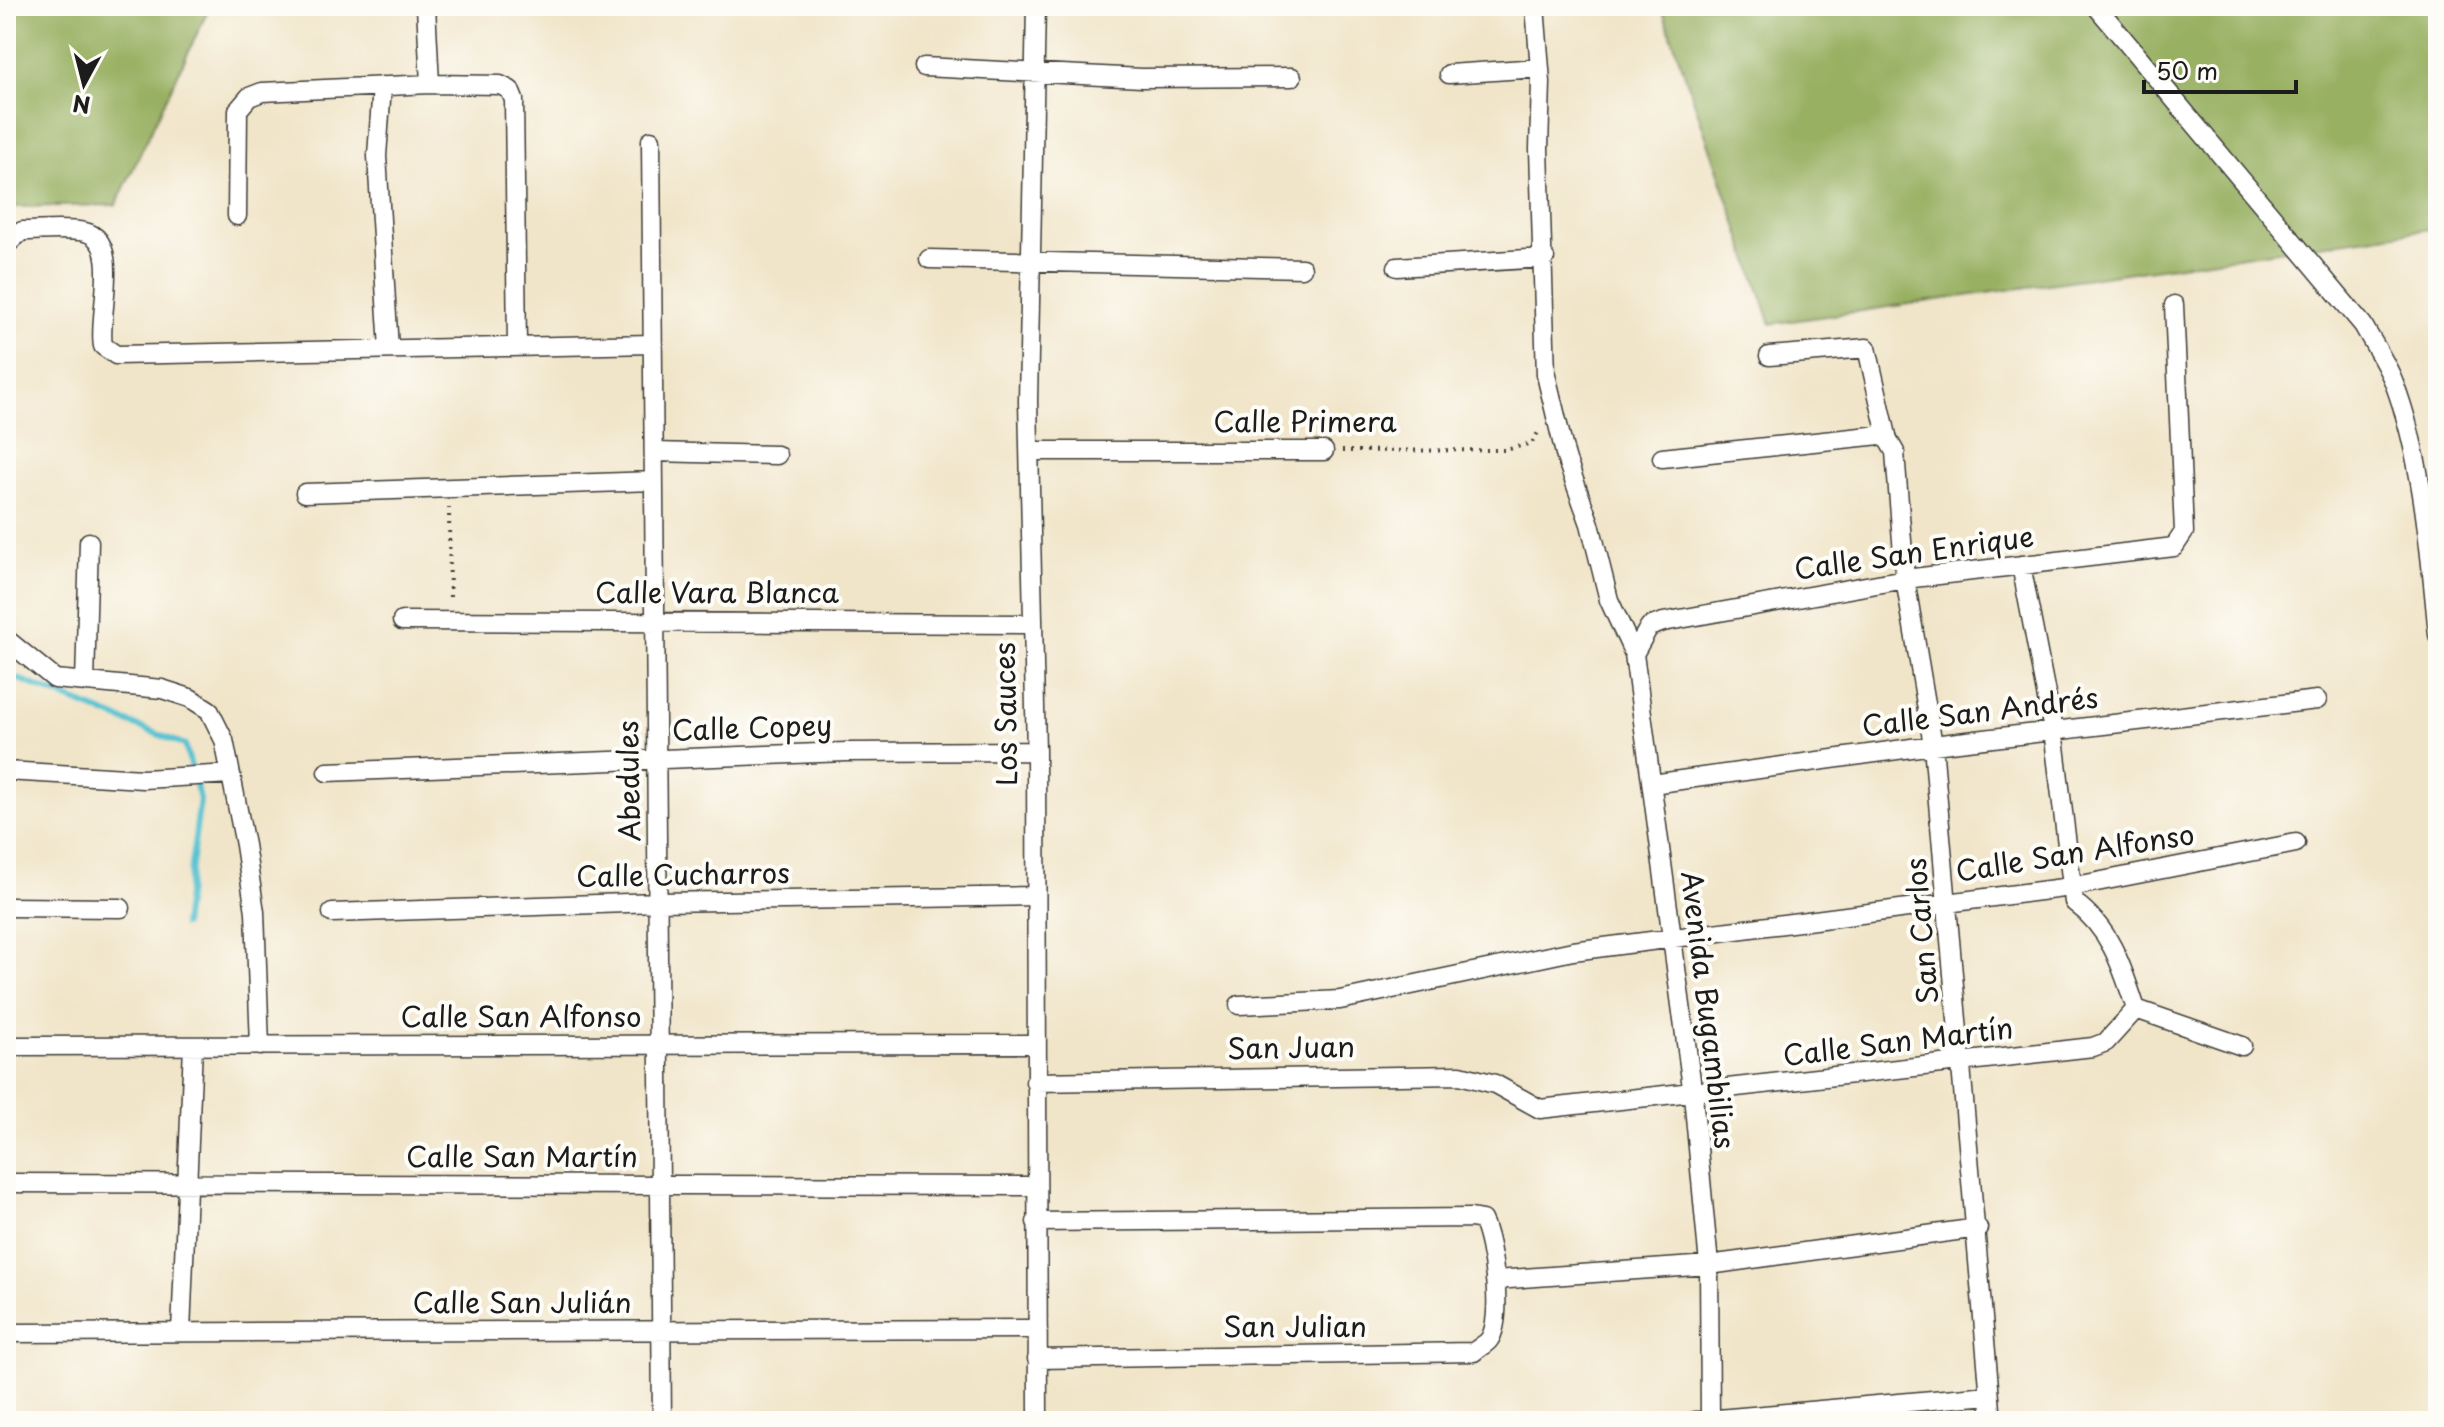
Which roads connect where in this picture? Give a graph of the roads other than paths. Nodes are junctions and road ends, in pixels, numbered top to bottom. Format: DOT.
graph roads {
  1 [pos="426,6"];
  2 [pos="1036,6"];
  3 [pos="1535,6"];
  4 [pos="2096,6"];
  5 [pos="924,67"];
  6 [pos="1540,68"];
  7 [pos="1035,73"];
  8 [pos="1449,74"];
  9 [pos="1292,77"];
  10 [pos="430,84"];
  11 [pos="382,86"];
  12 [pos="651,140"];
  13 [pos="237,216"];
  14 [pos="6,245"];
  15 [pos="1545,258"];
  16 [pos="929,259"];
  17 [pos="1033,263"];
  18 [pos="1397,267"];
  19 [pos="1302,268"];
  20 [pos="2174,305"];
  21 [pos="653,344"];
  22 [pos="517,347"];
  23 [pos="389,349"];
  24 [pos="1769,356"];
  25 [pos="1888,440"];
  26 [pos="1031,451"];
  27 [pos="1324,451"];
  28 [pos="654,452"];
  29 [pos="777,455"];
  30 [pos="1662,458"];
  31 [pos="654,481"];
  32 [pos="305,493"];
  33 [pos="89,542"];
  34 [pos="2021,565"];
  35 [pos="1905,579"];
  36 [pos="655,620"];
  37 [pos="402,621"];
  38 [pos="1033,624"];
  39 [pos="2438,635"];
  40 [pos="6,639"];
  41 [pos="1634,654"];
  42 [pos="85,682"];
  43 [pos="2317,700"];
  44 [pos="2053,730"];
  45 [pos="1933,745"];
  46 [pos="1036,751"];
  47 [pos="657,760"];
  48 [pos="6,771"];
  49 [pos="327,772"];
  50 [pos="231,774"];
  51 [pos="1652,784"];
  52 [pos="2296,843"];
  53 [pos="2071,887"];
  54 [pos="1035,896"];
  55 [pos="658,902"];
  56 [pos="1948,903"];
  57 [pos="6,907"];
  58 [pos="121,908"];
  59 [pos="332,913"];
  60 [pos="1671,938"];
  61 [pos="1239,1005"];
  62 [pos="2136,1009"];
  63 [pos="1036,1044"];
  64 [pos="660,1045"];
  65 [pos="6,1046"];
  66 [pos="193,1046"];
  67 [pos="260,1046"];
  68 [pos="2242,1046"];
  69 [pos="1962,1065"];
  70 [pos="1035,1082"];
  71 [pos="1693,1095"];
  72 [pos="1540,1109"];
  73 [pos="6,1183"];
  74 [pos="189,1184"];
  75 [pos="661,1185"];
  76 [pos="1037,1186"];
  77 [pos="1036,1222"];
  78 [pos="1978,1228"];
  79 [pos="1709,1265"];
  80 [pos="1495,1280"];
  81 [pos="1038,1329"];
  82 [pos="663,1330"];
  83 [pos="181,1332"];
  84 [pos="6,1333"];
  85 [pos="1037,1359"];
  86 [pos="1989,1395"];
  87 [pos="1705,1420"];
  88 [pos="662,1421"];
  89 [pos="1038,1421"];
  90 [pos="1992,1421"];
  1 -- 10 [label="street"];
  2 -- 7 [label="street, Los Sauces"];
  3 -- 6 [label="street, Avenida Bugambilias"];
  4 -- 39 [label="street"];
  5 -- 7 [label="street"];
  6 -- 8 [label="street"];
  6 -- 15 [label="street, Avenida Bugambilias"];
  7 -- 9 [label="street"];
  7 -- 17 [label="street, Los Sauces"];
  10 -- 11 [label="street"];
  10 -- 22 [label="street"];
  11 -- 13 [label="street"];
  11 -- 23 [label="street"];
  12 -- 21 [label="street, Abedules"];
  14 -- 23 [label="street"];
  15 -- 18 [label="street"];
  15 -- 41 [label="street, Avenida Bugambilias"];
  16 -- 17 [label="street"];
  17 -- 19 [label="street"];
  17 -- 26 [label="street, Los Sauces"];
  20 -- 34 [label="street, Calle San Enrique"];
  21 -- 22 [label="street"];
  21 -- 28 [label="street, Abedules"];
  22 -- 23 [label="street"];
  24 -- 25 [label="street, San Carlos"];
  25 -- 30 [label="street"];
  25 -- 35 [label="street, San Carlos"];
  26 -- 27 [label="street, Calle Primera"];
  26 -- 38 [label="street, Los Sauces"];
  28 -- 29 [label="street"];
  28 -- 31 [label="street, Abedules"];
  31 -- 32 [label="street"];
  31 -- 36 [label="street, Abedules"];
  33 -- 42 [label="street"];
  34 -- 35 [label="street, Calle San Enrique"];
  34 -- 44 [label="street"];
  35 -- 41 [label="street, Calle San Enrique"];
  35 -- 45 [label="street, San Carlos"];
  36 -- 37 [label="street, Calle Vara Blanca"];
  36 -- 38 [label="street, Calle Vara Blanca"];
  36 -- 47 [label="street, Abedules"];
  38 -- 46 [label="street, Los Sauces"];
  40 -- 42 [label="street"];
  41 -- 51 [label="street, Avenida Bugambilias"];
  42 -- 50 [label="street"];
  43 -- 44 [label="street, Calle San Andrés"];
  44 -- 45 [label="street, Calle San Andrés"];
  44 -- 53 [label="street"];
  45 -- 51 [label="street, Calle San Andrés"];
  45 -- 56 [label="street, San Carlos"];
  46 -- 47 [label="street, Calle Copey"];
  46 -- 54 [label="street, Los Sauces"];
  47 -- 49 [label="street, Calle Copey"];
  47 -- 55 [label="street, Abedules"];
  48 -- 50 [label="street"];
  50 -- 67 [label="street"];
  51 -- 60 [label="street, Avenida Bugambilias"];
  52 -- 53 [label="street, Calle San Alfonso"];
  53 -- 56 [label="street, Calle San Alfonso"];
  53 -- 62 [label="street"];
  54 -- 55 [label="street, Calle Cucharros"];
  54 -- 63 [label="street, Los Sauces"];
  55 -- 59 [label="street, Calle Cucharros"];
  55 -- 64 [label="street, Abedules"];
  56 -- 60 [label="street, Calle San Alfonso"];
  56 -- 69 [label="street, San Carlos"];
  57 -- 58 [label="street"];
  60 -- 61 [label="street, Calle San Alfonso"];
  60 -- 71 [label="street, Avenida Bugambilias"];
  62 -- 68 [label="street"];
  62 -- 69 [label="street, Calle San Martín"];
  63 -- 64 [label="street, Calle San Alfonso"];
  63 -- 70 [label="street, Los Sauces"];
  64 -- 67 [label="street, Calle San Alfonso"];
  64 -- 75 [label="street, Abedules"];
  65 -- 66 [label="street, Calle San Alfonso"];
  66 -- 67 [label="street, Calle San Alfonso"];
  66 -- 74 [label="street"];
  69 -- 71 [label="street, Calle San Martín"];
  69 -- 78 [label="street, San Carlos"];
  70 -- 72 [label="street, San Juan"];
  70 -- 76 [label="street, Los Sauces"];
  71 -- 72 [label="street, Calle San Martín"];
  71 -- 79 [label="street, Avenida Bugambilias"];
  73 -- 74 [label="street, Calle San Martín"];
  74 -- 75 [label="street, Calle San Martín"];
  74 -- 83 [label="street"];
  75 -- 76 [label="street, Calle San Martín"];
  75 -- 82 [label="street, Abedules"];
  76 -- 77 [label="street, Los Sauces"];
  77 -- 80 [label="street"];
  77 -- 81 [label="street, Los Sauces"];
  78 -- 79 [label="street"];
  78 -- 86 [label="street, San Carlos"];
  79 -- 80 [label="street"];
  79 -- 87 [label="street, Avenida Bugambilias"];
  80 -- 85 [label="street, San Julian"];
  81 -- 82 [label="street, Calle San Julián"];
  81 -- 85 [label="street, Los Sauces"];
  82 -- 83 [label="street, Calle San Julián"];
  82 -- 88 [label="street, Abedules"];
  83 -- 84 [label="street, Calle San Julián"];
  85 -- 89 [label="street, Los Sauces"];
  86 -- 87 [label="street"];
  86 -- 90 [label="street, San Carlos"];
}
